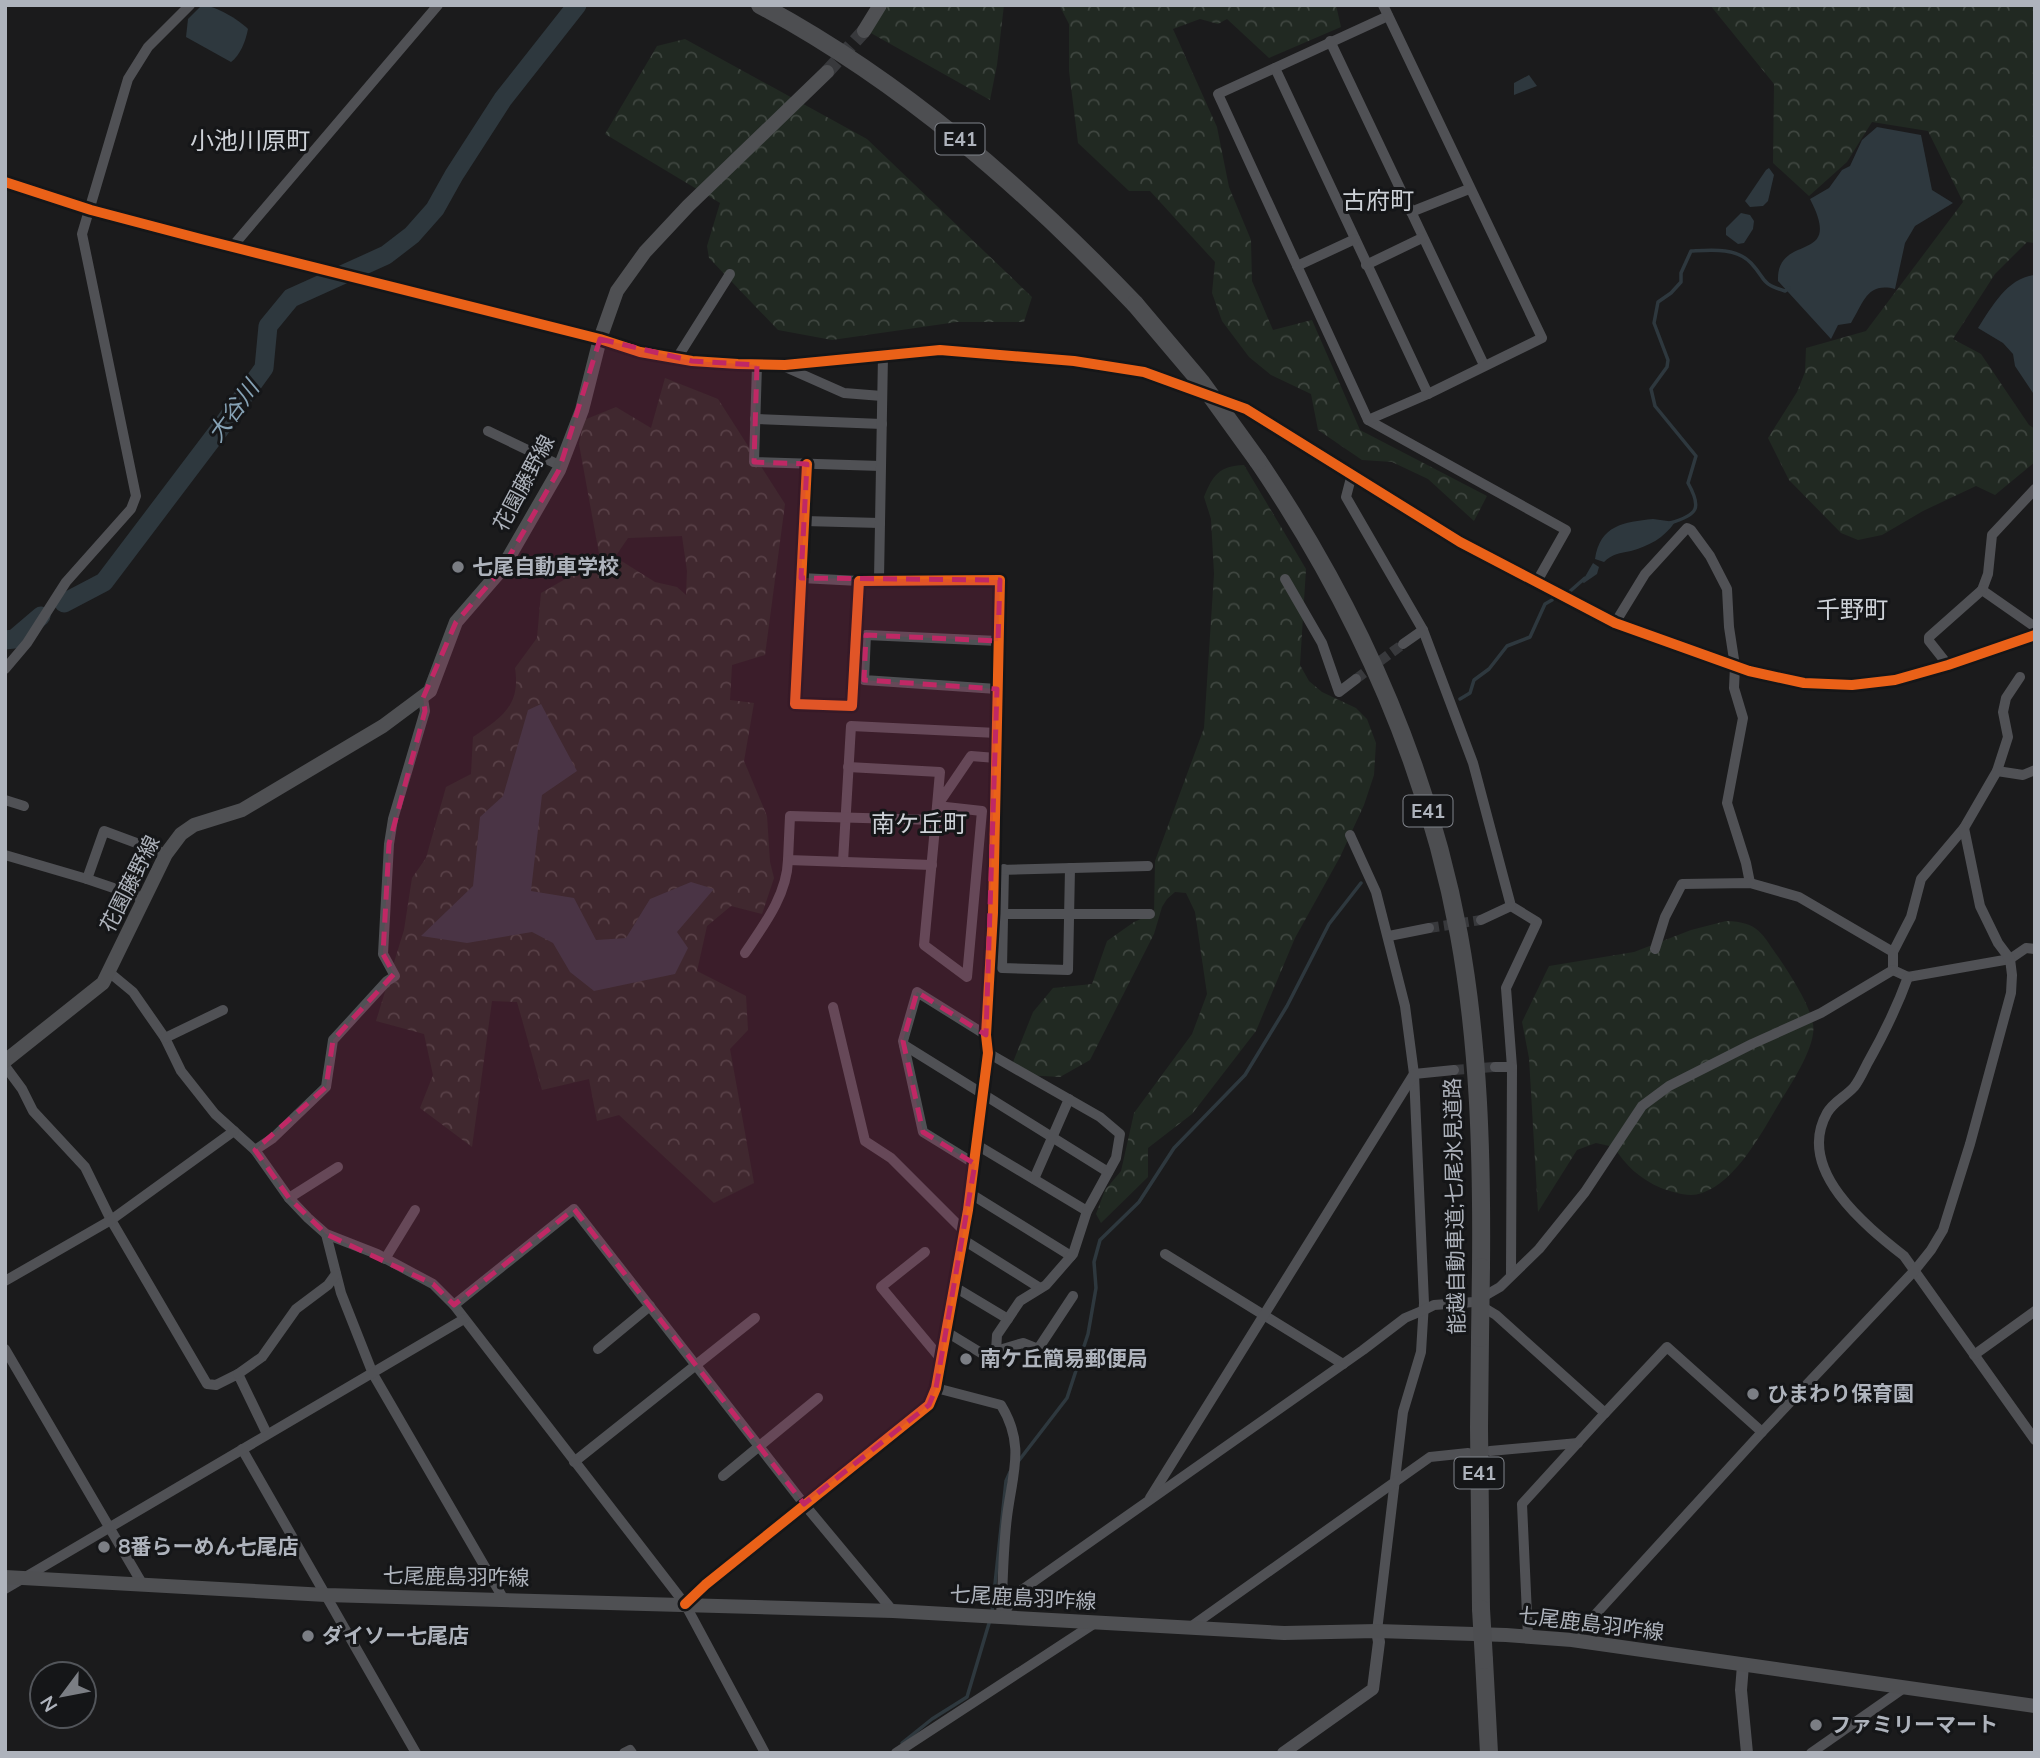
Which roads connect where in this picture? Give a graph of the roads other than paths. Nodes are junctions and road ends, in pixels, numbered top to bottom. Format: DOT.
graph roads {
  1 [pos="190,5"];
  2 [pos="438,5"];
  3 [pos="760,5"];
  4 [pos="880,5"];
  5 [pos="1383,5"];
  6 [pos="1388,16"];
  7 [pos="864,31"];
  8 [pos="1330,41"];
  9 [pos="1275,68"];
  10 [pos="827,72"];
  11 [pos="5,182"];
  12 [pos="1469,189"];
  13 [pos="91,209"];
  14 [pos="1411,212"];
  15 [pos="1422,238"];
  16 [pos="1355,239"];
  17 [pos="232,247"];
  18 [pos="1366,265"];
  19 [pos="1297,266"];
  20 [pos="730,274"];
  21 [pos="600,339"];
  22 [pos="883,355"];
  23 [pos="677,358"];
  24 [pos="757,365"];
  25 [pos="780,365"];
  26 [pos="1484,365"];
  27 [pos="1427,394"];
  28 [pos="882,396"];
  29 [pos="755,419"];
  30 [pos="1368,420"];
  31 [pos="882,424"];
  32 [pos="488,431"];
  33 [pos="807,464"];
  34 [pos="561,466"];
  35 [pos="881,466"];
  36 [pos="1352,474"];
  37 [pos="2035,489"];
  38 [pos="804,521"];
  39 [pos="880,523"];
  40 [pos="801,578"];
  41 [pos="879,579"];
  42 [pos="1285,579"];
  43 [pos="859,581"];
  44 [pos="1536,583"];
  45 [pos="1982,590"];
  46 [pos="1615,623"];
  47 [pos="2035,627"];
  48 [pos="1423,630"];
  49 [pos="2035,635"];
  50 [pos="998,641"];
  51 [pos="1403,643"];
  52 [pos="1948,665"];
  53 [pos="1735,666"];
  54 [pos="5,669"];
  55 [pos="2020,677"];
  56 [pos="1356,679"];
  57 [pos="998,689"];
  58 [pos="423,698"];
  59 [pos="997,733"];
  60 [pos="996,758"];
  61 [pos="848,767"];
  62 [pos="2035,770"];
  63 [pos="1997,771"];
  64 [pos="940,772"];
  65 [pos="959,774"];
  66 [pos="5,800"];
  67 [pos="24,806"];
  68 [pos="937,806"];
  69 [pos="845,817"];
  70 [pos="936,820"];
  71 [pos="1964,828"];
  72 [pos="1350,835"];
  73 [pos="166,854"];
  74 [pos="5,855"];
  75 [pos="788,860"];
  76 [pos="843,862"];
  77 [pos="932,865"];
  78 [pos="1148,866"];
  79 [pos="1070,868"];
  80 [pos="999,869"];
  81 [pos="87,878"];
  82 [pos="1750,883"];
  83 [pos="143,898"];
  84 [pos="1511,906"];
  85 [pos="1069,913"];
  86 [pos="1003,914"];
  87 [pos="1150,914"];
  88 [pos="1481,920"];
  89 [pos="1429,928"];
  90 [pos="1389,936"];
  91 [pos="2035,948"];
  92 [pos="1655,949"];
  93 [pos="1893,952"];
  94 [pos="745,953"];
  95 [pos="2010,959"];
  96 [pos="1893,970"];
  97 [pos="110,973"];
  98 [pos="1908,978"];
  99 [pos="833,1007"];
  100 [pos="223,1010"];
  101 [pos="986,1035"];
  102 [pos="164,1038"];
  103 [pos="904,1045"];
  104 [pos="988,1053"];
  105 [pos="5,1063"];
  106 [pos="1495,1067"];
  107 [pos="1512,1067"];
  108 [pos="1454,1070"];
  109 [pos="1414,1074"];
  110 [pos="983,1093"];
  111 [pos="1069,1099"];
  112 [pos="234,1131"];
  113 [pos="1052,1136"];
  114 [pos="977,1144"];
  115 [pos="255,1150"];
  116 [pos="975,1164"];
  117 [pos="338,1167"];
  118 [pos="1108,1172"];
  119 [pos="1034,1179"];
  120 [pos="971,1194"];
  121 [pos="289,1198"];
  122 [pos="415,1210"];
  123 [pos="1087,1211"];
  124 [pos="111,1220"];
  125 [pos="326,1234"];
  126 [pos="963,1235"];
  127 [pos="925,1252"];
  128 [pos="1165,1254"];
  129 [pos="1071,1256"];
  130 [pos="385,1259"];
  131 [pos="1915,1270"];
  132 [pos="336,1274"];
  133 [pos="1511,1275"];
  134 [pos="5,1281"];
  135 [pos="953,1286"];
  136 [pos="1040,1288"];
  137 [pos="1073,1296"];
  138 [pos="1474,1302"];
  139 [pos="454,1305"];
  140 [pos="650,1306"];
  141 [pos="1424,1310"];
  142 [pos="2035,1311"];
  143 [pos="1263,1316"];
  144 [pos="755,1318"];
  145 [pos="464,1319"];
  146 [pos="1007,1319"];
  147 [pos="945,1332"];
  148 [pos="5,1349"];
  149 [pos="598,1349"];
  150 [pos="996,1351"];
  151 [pos="1974,1355"];
  152 [pos="941,1359"];
  153 [pos="1343,1364"];
  154 [pos="695,1365"];
  155 [pos="238,1374"];
  156 [pos="373,1374"];
  157 [pos="936,1388"];
  158 [pos="818,1398"];
  159 [pos="1605,1413"];
  160 [pos="1762,1432"];
  161 [pos="267,1434"];
  162 [pos="2035,1440"];
  163 [pos="1578,1443"];
  164 [pos="759,1446"];
  165 [pos="242,1449"];
  166 [pos="1490,1451"];
  167 [pos="1468,1454"];
  168 [pos="574,1462"];
  169 [pos="723,1476"];
  170 [pos="1395,1481"];
  171 [pos="1147,1502"];
  172 [pos="804,1504"];
  173 [pos="108,1528"];
  174 [pos="5,1577"];
  175 [pos="24,1579"];
  176 [pos="143,1586"];
  177 [pos="5,1589"];
  178 [pos="326,1595"];
  179 [pos="503,1598"];
  180 [pos="685,1604"];
  181 [pos="893,1611"];
  182 [pos="994,1617"];
  183 [pos="1094,1623"];
  184 [pos="1189,1628"];
  185 [pos="1377,1631"];
  186 [pos="1528,1637"];
  187 [pos="1572,1640"];
  188 [pos="1743,1665"];
  189 [pos="1904,1688"];
  190 [pos="2035,1706"];
  191 [pos="416,1753"];
  192 [pos="624,1753"];
  193 [pos="632,1753"];
  194 [pos="765,1753"];
  195 [pos="896,1753"];
  196 [pos="1283,1753"];
  197 [pos="1489,1753"];
  198 [pos="1747,1753"];
  199 [pos="1811,1753"];
  1 -- 13 [label="street"];
  2 -- 17 [label="street"];
  3 -- 197 [label="highway, 能越自動車道;七尾氷見道路 / E41, bridge"];
  4 -- 7 [label="main road"];
  5 -- 6 [label="street"];
  6 -- 8 [label="street"];
  6 -- 12 [label="street"];
  8 -- 9 [label="street"];
  8 -- 14 [label="street"];
  9 -- 16 [label="street"];
  9 -- 19 [label="street"];
  10 -- 21 [label="main road, 花園藤野線"];
  11 -- 13 [label="street"];
  12 -- 14 [label="street"];
  12 -- 26 [label="street"];
  13 -- 17 [label="street"];
  13 -- 54 [label="street"];
  14 -- 15 [label="street"];
  15 -- 18 [label="street"];
  15 -- 26 [label="street"];
  16 -- 18 [label="street"];
  16 -- 19 [label="street"];
  17 -- 21 [label="street"];
  18 -- 27 [label="street"];
  19 -- 30 [label="street"];
  20 -- 23 [label="street"];
  21 -- 23 [label="street"];
  21 -- 34 [label="main road, 花園藤野線"];
  22 -- 25 [label="street"];
  22 -- 28 [label="street"];
  22 -- 36 [label="street"];
  23 -- 24 [label="street"];
  24 -- 25 [label="street"];
  24 -- 29 [label="street"];
  25 -- 28 [label="street"];
  26 -- 27 [label="street"];
  27 -- 30 [label="street"];
  28 -- 31 [label="street"];
  29 -- 31 [label="street"];
  29 -- 33 [label="street"];
  30 -- 44 [label="street"];
  31 -- 35 [label="street"];
  32 -- 34 [label="street"];
  33 -- 35 [label="street"];
  33 -- 38 [label="street"];
  34 -- 58 [label="main road, 花園藤野線"];
  35 -- 39 [label="street"];
  36 -- 44 [label="street"];
  36 -- 48 [label="street"];
  37 -- 45 [label="street"];
  38 -- 39 [label="street"];
  38 -- 40 [label="street"];
  39 -- 41 [label="street"];
  40 -- 43 [label="street"];
  40 -- 43 [label="street"];
  41 -- 43 [label="street"];
  41 -- 50 [label="street"];
  42 -- 56 [label="street"];
  44 -- 46 [label="street"];
  45 -- 47 [label="street"];
  45 -- 52 [label="street"];
  46 -- 53 [label="street"];
  46 -- 53 [label="street"];
  48 -- 51 [label="street"];
  48 -- 84 [label="street"];
  49 -- 52 [label="street"];
  50 -- 57 [label="street"];
  50 -- 57 [label="street"];
  52 -- 53 [label="street"];
  53 -- 82 [label="street"];
  55 -- 63 [label="street"];
  57 -- 59 [label="street"];
  58 -- 73 [label="main road, 花園藤野線"];
  58 -- 115 [label="street"];
  59 -- 60 [label="street"];
  59 -- 61 [label="street"];
  60 -- 65 [label="street"];
  60 -- 80 [label="street"];
  61 -- 64 [label="street"];
  61 -- 69 [label="street"];
  62 -- 63 [label="street"];
  63 -- 71 [label="street"];
  64 -- 65 [label="street"];
  64 -- 68 [label="street"];
  65 -- 68 [label="street"];
  66 -- 67 [label="street"];
  68 -- 70 [label="street"];
  68 -- 77 [label="street"];
  69 -- 70 [label="street"];
  69 -- 75 [label="street"];
  69 -- 76 [label="street"];
  70 -- 77 [label="street"];
  71 -- 93 [label="street"];
  71 -- 95 [label="street"];
  72 -- 90 [label="street"];
  73 -- 81 [label="street"];
  73 -- 83 [label="main road, 花園藤野線"];
  74 -- 81 [label="street"];
  75 -- 76 [label="street"];
  75 -- 94 [label="street"];
  76 -- 77 [label="street"];
  78 -- 79 [label="street"];
  79 -- 80 [label="street"];
  79 -- 85 [label="street"];
  80 -- 86 [label="street"];
  80 -- 101 [label="street"];
  81 -- 83 [label="street"];
  82 -- 92 [label="street"];
  82 -- 93 [label="street"];
  83 -- 97 [label="main road, 花園藤野線"];
  84 -- 88 [label="street"];
  84 -- 107 [label="street"];
  85 -- 86 [label="street"];
  85 -- 86 [label="street"];
  85 -- 87 [label="street"];
  89 -- 90 [label="street"];
  90 -- 109 [label="street"];
  91 -- 95 [label="street"];
  93 -- 96 [label="street"];
  95 -- 98 [label="street"];
  95 -- 131 [label="street"];
  96 -- 98 [label="street"];
  96 -- 133 [label="street"];
  97 -- 102 [label="street"];
  97 -- 105 [label="main road, 花園藤野線"];
  98 -- 131 [label="street"];
  99 -- 126 [label="street"];
  100 -- 102 [label="street"];
  101 -- 103 [label="street"];
  101 -- 104 [label="street"];
  102 -- 112 [label="street"];
  103 -- 110 [label="street"];
  103 -- 116 [label="street"];
  104 -- 110 [label="street"];
  104 -- 111 [label="street"];
  105 -- 124 [label="street"];
  106 -- 107 [label="street"];
  107 -- 133 [label="street"];
  108 -- 109 [label="street"];
  109 -- 141 [label="street"];
  109 -- 143 [label="street"];
  110 -- 113 [label="street"];
  110 -- 114 [label="street"];
  111 -- 113 [label="street"];
  111 -- 118 [label="street"];
  112 -- 115 [label="street"];
  112 -- 124 [label="street"];
  113 -- 118 [label="street"];
  113 -- 119 [label="street"];
  114 -- 116 [label="street"];
  114 -- 119 [label="street"];
  115 -- 121 [label="street"];
  116 -- 120 [label="street"];
  117 -- 121 [label="street"];
  118 -- 123 [label="street"];
  119 -- 123 [label="street"];
  120 -- 126 [label="street"];
  120 -- 129 [label="street"];
  121 -- 125 [label="street"];
  122 -- 130 [label="street"];
  123 -- 129 [label="street"];
  124 -- 134 [label="street"];
  124 -- 155 [label="street"];
  125 -- 130 [label="street"];
  125 -- 132 [label="street"];
  126 -- 135 [label="street"];
  126 -- 136 [label="street"];
  127 -- 152 [label="street"];
  128 -- 143 [label="street"];
  129 -- 136 [label="street"];
  130 -- 139 [label="street"];
  131 -- 151 [label="street"];
  131 -- 160 [label="street"];
  132 -- 155 [label="street"];
  132 -- 156 [label="street"];
  133 -- 138 [label="street"];
  135 -- 146 [label="street"];
  135 -- 147 [label="street"];
  136 -- 146 [label="street"];
  137 -- 150 [label="street"];
  138 -- 141 [label="street"];
  138 -- 159 [label="street"];
  139 -- 140 [label="street"];
  139 -- 145 [label="street"];
  140 -- 149 [label="street"];
  140 -- 154 [label="street"];
  141 -- 153 [label="street"];
  141 -- 170 [label="street"];
  142 -- 151 [label="street"];
  143 -- 153 [label="street"];
  143 -- 171 [label="street"];
  144 -- 154 [label="street"];
  145 -- 156 [label="street"];
  145 -- 168 [label="street"];
  146 -- 150 [label="street"];
  147 -- 150 [label="street"];
  147 -- 152 [label="street"];
  148 -- 173 [label="street"];
  151 -- 162 [label="street"];
  152 -- 157 [label="street"];
  153 -- 171 [label="street"];
  154 -- 164 [label="street"];
  154 -- 168 [label="street"];
  155 -- 161 [label="street"];
  156 -- 161 [label="street"];
  156 -- 179 [label="street"];
  157 -- 172 [label="street"];
  157 -- 182 [label="street"];
  158 -- 164 [label="street"];
  159 -- 160 [label="street"];
  159 -- 163 [label="street"];
  160 -- 187 [label="street"];
  161 -- 165 [label="street"];
  163 -- 166 [label="street"];
  163 -- 186 [label="street"];
  164 -- 169 [label="street"];
  164 -- 172 [label="street"];
  165 -- 173 [label="street"];
  165 -- 178 [label="street"];
  167 -- 170 [label="street"];
  168 -- 180 [label="street"];
  170 -- 184 [label="street"];
  170 -- 185 [label="street"];
  171 -- 182 [label="street"];
  172 -- 180 [label="street"];
  172 -- 181 [label="street"];
  173 -- 175 [label="street"];
  173 -- 176 [label="street"];
  174 -- 175 [label="main road, 七尾鹿島羽咋線"];
  175 -- 176 [label="main road, 七尾鹿島羽咋線"];
  175 -- 177 [label="street"];
  176 -- 178 [label="main road, 七尾鹿島羽咋線"];
  178 -- 179 [label="main road, 七尾鹿島羽咋線"];
  178 -- 191 [label="street"];
  179 -- 180 [label="main road, 七尾鹿島羽咋線"];
  180 -- 181 [label="main road, 七尾鹿島羽咋線"];
  180 -- 194 [label="street"];
  181 -- 182 [label="main road, 七尾鹿島羽咋線"];
  182 -- 183 [label="main road, 七尾鹿島羽咋線"];
  183 -- 184 [label="main road, 七尾鹿島羽咋線"];
  183 -- 195 [label="street"];
  184 -- 185 [label="main road, 七尾鹿島羽咋線"];
  185 -- 186 [label="main road, 七尾鹿島羽咋線"];
  185 -- 196 [label="street"];
  186 -- 187 [label="main road, 七尾鹿島羽咋線"];
  187 -- 188 [label="main road, 七尾鹿島羽咋線"];
  188 -- 189 [label="main road, 七尾鹿島羽咋線"];
  188 -- 198 [label="street"];
  189 -- 190 [label="main road, 七尾鹿島羽咋線"];
  189 -- 199 [label="street"];
  192 -- 193 [label="street"];
}
